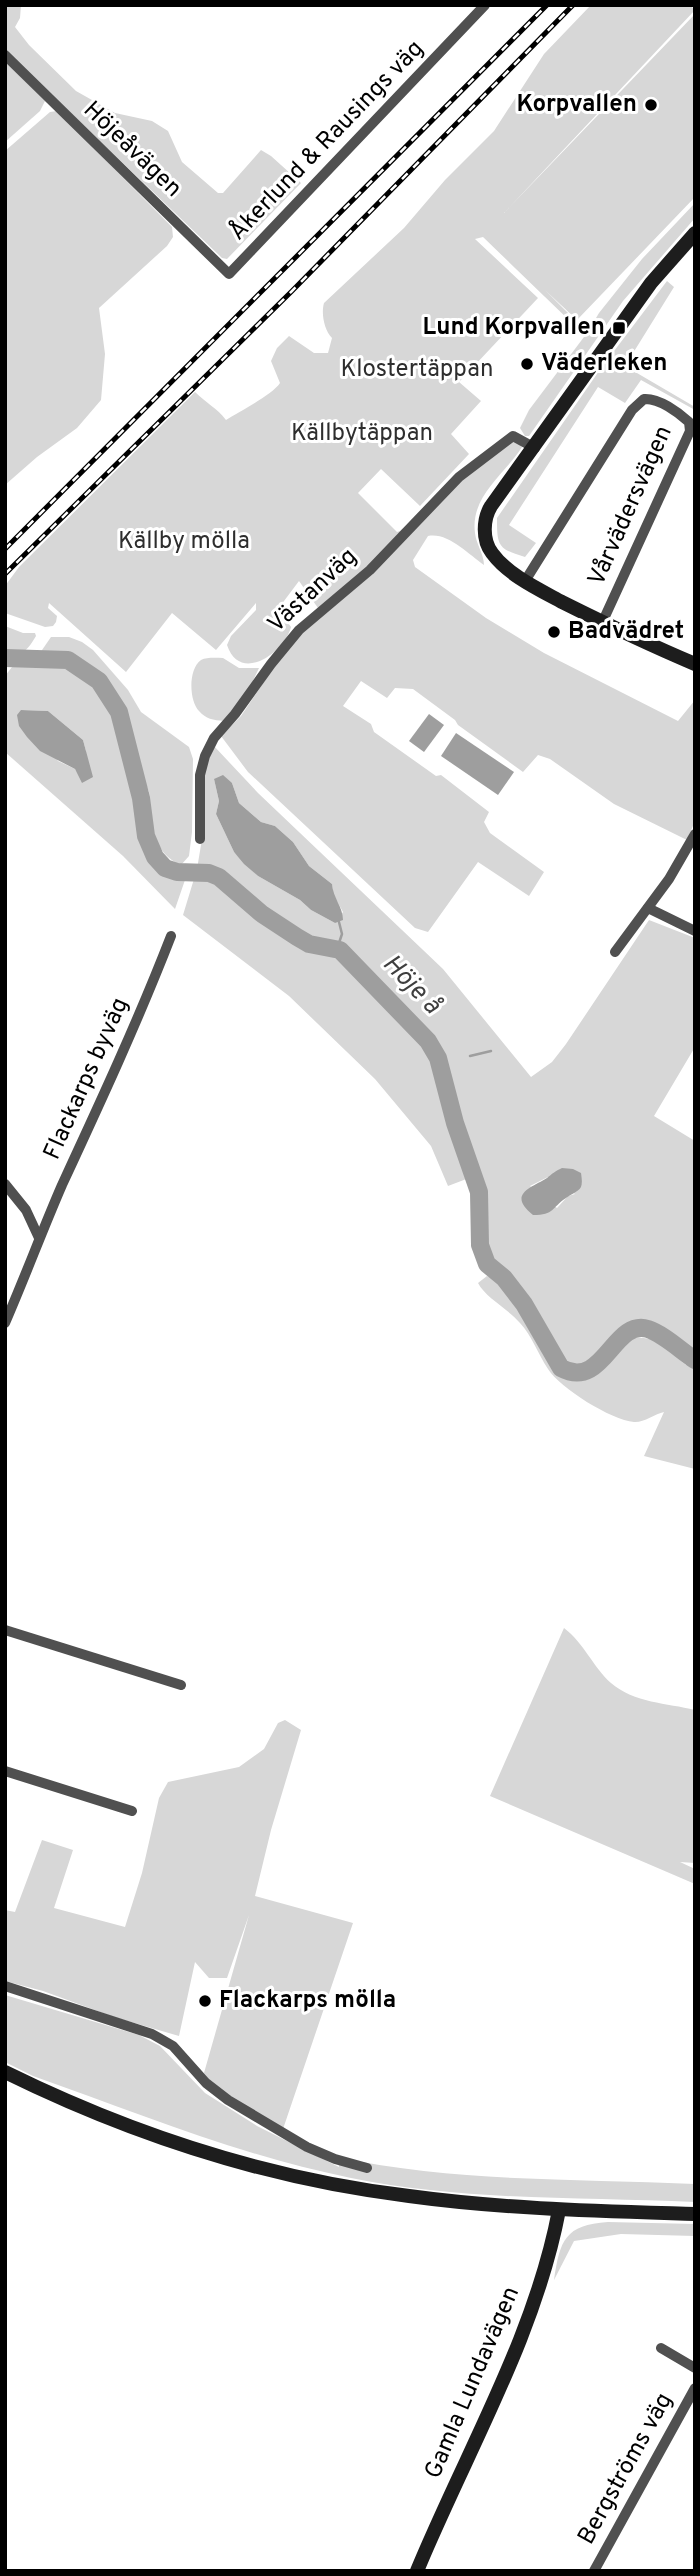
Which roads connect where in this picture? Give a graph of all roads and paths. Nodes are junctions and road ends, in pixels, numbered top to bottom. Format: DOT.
graph roads {
  1 [pos="485,5"];
  2 [pos="5,55"];
  3 [pos="695,233"];
  4 [pos="229,275"];
  5 [pos="535,448"];
  6 [pos="525,581"];
  7 [pos="603,623"];
  8 [pos="695,664"];
  9 [pos="695,834"];
  10 [pos="200,839"];
  11 [pos="648,908"];
  12 [pos="695,931"];
  13 [pos="171,936"];
  14 [pos="615,952"];
  15 [pos="5,1184"];
  16 [pos="39,1238"];
  17 [pos="5,1323"];
  18 [pos="5,1630"];
  19 [pos="181,1685"];
  20 [pos="5,1771"];
  21 [pos="132,1811"];
  22 [pos="5,1986"];
  23 [pos="5,2072"];
  24 [pos="367,2168"];
  25 [pos="559,2210"];
  26 [pos="695,2214"];
  27 [pos="662,2348"];
  28 [pos="695,2368"];
  29 [pos="695,2388"];
  30 [pos="417,2571"];
  31 [pos="594,2571"];
  1 -- 4 [label="street, Åkerlund & Rausings väg"];
  2 -- 4 [label="street, Höjeåvägen"];
  3 -- 5 [label="main road"];
  5 -- 6 [label="main road"];
  5 -- 10 [label="street, Västanväg"];
  6 -- 7 [label="main road"];
  6 -- 7 [label="street, Vårvädersvägen"];
  7 -- 8 [label="main road"];
  9 -- 11 [label="street"];
  11 -- 12 [label="street"];
  11 -- 14 [label="street"];
  13 -- 16 [label="street, Flackarps byväg"];
  15 -- 16 [label="street"];
  16 -- 17 [label="street, Flackarps byväg"];
  18 -- 19 [label="street"];
  20 -- 21 [label="street"];
  22 -- 24 [label="street"];
  23 -- 25 [label="main road"];
  25 -- 26 [label="main road"];
  25 -- 30 [label="main road, Gamla Lundavägen"];
  27 -- 28 [label="street"];
  29 -- 31 [label="street, Bergströms väg"];
}
